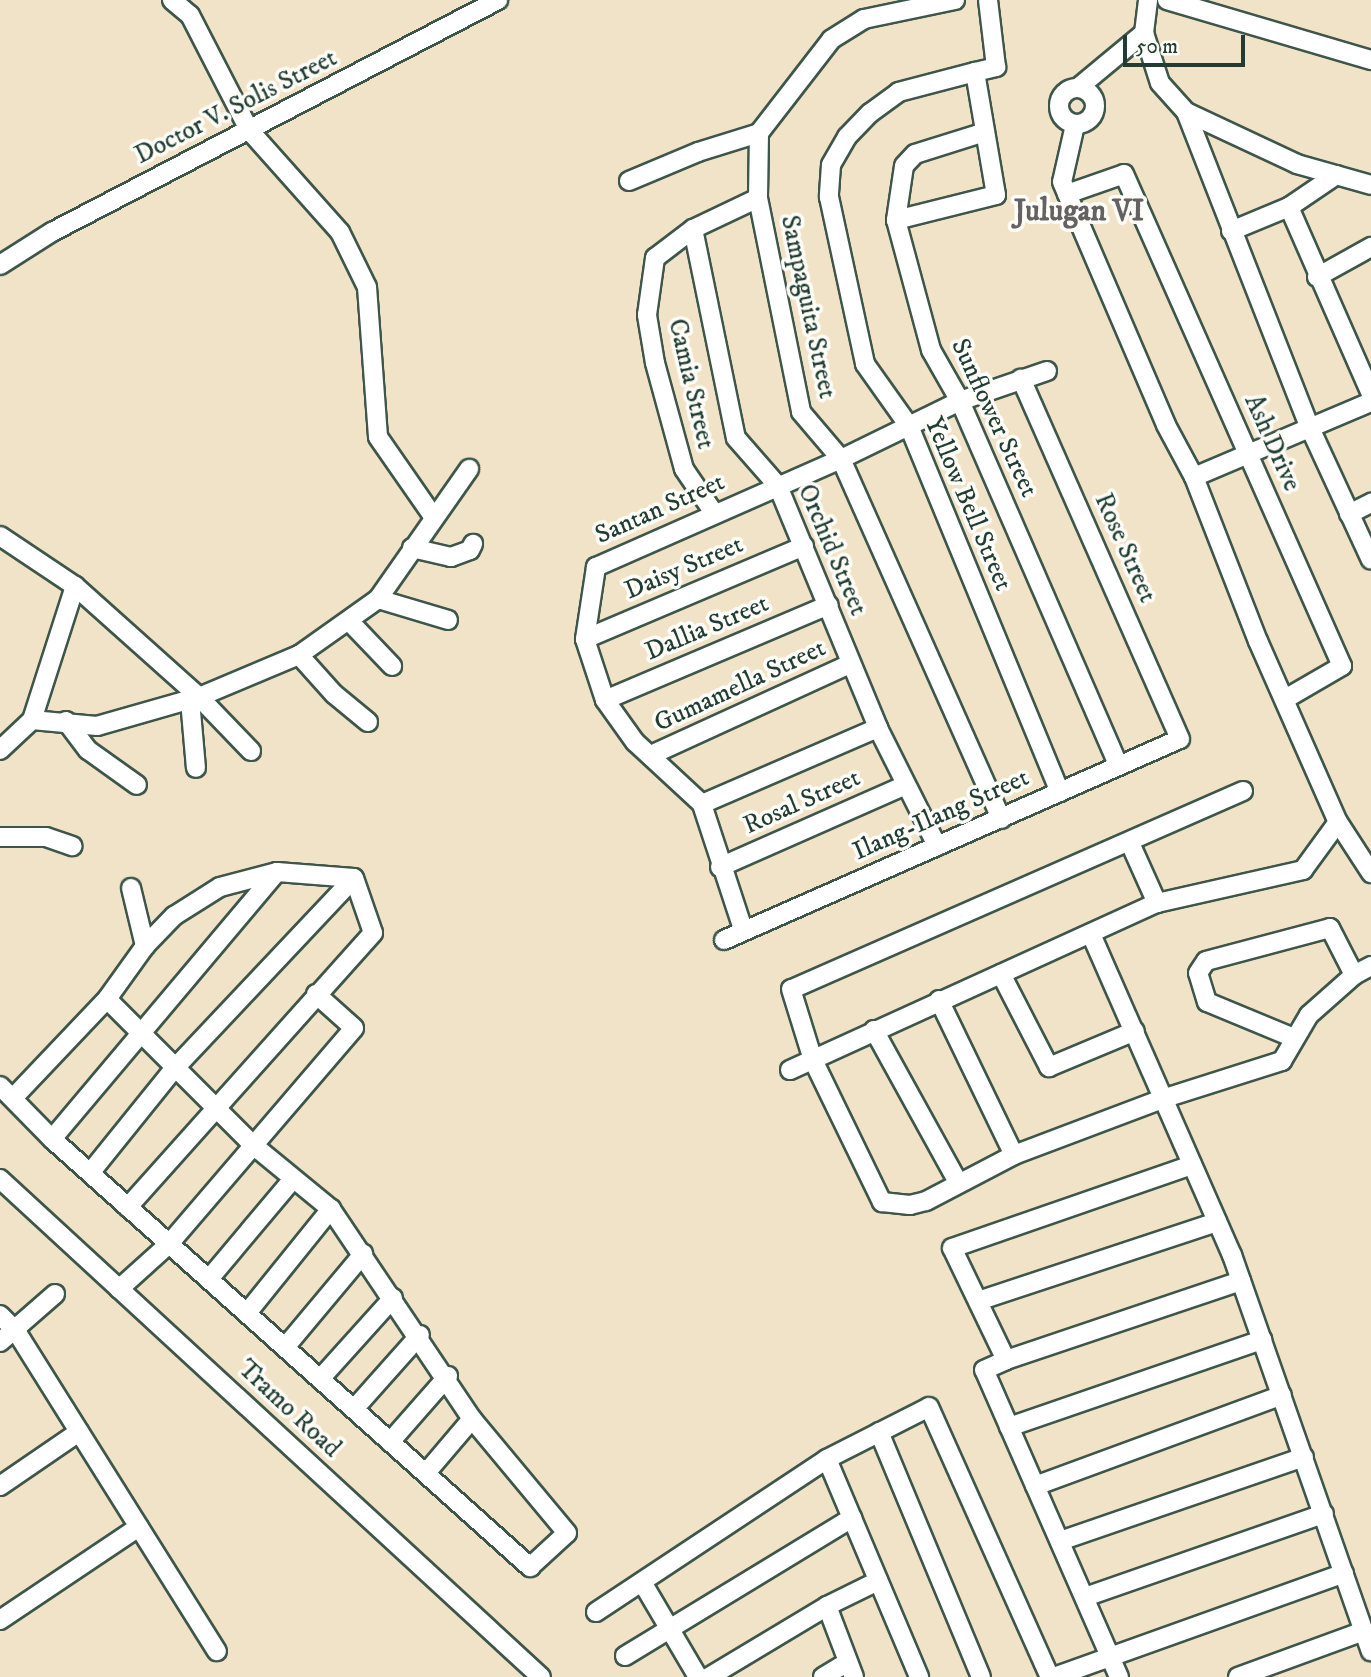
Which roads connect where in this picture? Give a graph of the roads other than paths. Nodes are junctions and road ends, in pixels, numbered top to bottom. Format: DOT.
graph roads {
  1 [pos="172,0"];
  2 [pos="498,0"];
  3 [pos="955,0"];
  4 [pos="988,0"];
  5 [pos="1148,0"];
  6 [pos="1167,0"];
  7 [pos="1143,33"];
  8 [pos="1371,60"];
  9 [pos="975,72"];
  10 [pos="1079,87"];
  11 [pos="1186,112"];
  12 [pos="1074,125"];
  13 [pos="249,130"];
  14 [pos="985,132"];
  15 [pos="760,133"];
  16 [pos="1336,175"];
  17 [pos="629,181"];
  18 [pos="1371,185"];
  19 [pos="1067,194"];
  20 [pos="758,198"];
  21 [pos="1289,207"];
  22 [pos="896,220"];
  23 [pos="693,229"];
  24 [pos="1231,231"];
  25 [pos="1371,247"];
  26 [pos="0,265"];
  27 [pos="1317,277"];
  28 [pos="1047,371"];
  29 [pos="1021,379"];
  30 [pos="1371,394"];
  31 [pos="960,401"];
  32 [pos="1371,401"];
  33 [pos="909,426"];
  34 [pos="1310,428"];
  35 [pos="1247,452"];
  36 [pos="841,459"];
  37 [pos="469,469"];
  38 [pos="1194,477"];
  39 [pos="778,486"];
  40 [pos="1371,503"];
  41 [pos="714,513"];
  42 [pos="1349,514"];
  43 [pos="433,516"];
  44 [pos="0,536"];
  45 [pos="472,544"];
  46 [pos="804,546"];
  47 [pos="412,548"];
  48 [pos="1371,560"];
  49 [pos="75,586"];
  50 [pos="378,599"];
  51 [pos="829,605"];
  52 [pos="448,620"];
  53 [pos="350,622"];
  54 [pos="585,639"];
  55 [pos="299,655"];
  56 [pos="850,664"];
  57 [pos="392,666"];
  58 [pos="195,698"];
  59 [pos="1285,699"];
  60 [pos="605,700"];
  61 [pos="32,720"];
  62 [pos="66,721"];
  63 [pos="368,722"];
  64 [pos="878,728"];
  65 [pos="1180,739"];
  66 [pos="0,750"];
  67 [pos="251,751"];
  68 [pos="651,755"];
  69 [pos="1118,764"];
  70 [pos="196,768"];
  71 [pos="137,785"];
  72 [pos="905,785"];
  73 [pos="1243,791"];
  74 [pos="1060,792"];
  75 [pos="702,804"];
  76 [pos="1001,819"];
  77 [pos="1338,822"];
  78 [pos="0,837"];
  79 [pos="1130,843"];
  80 [pos="72,846"];
  81 [pos="937,846"];
  82 [pos="720,867"];
  83 [pos="277,873"];
  84 [pos="1371,873"];
  85 [pos="354,878"];
  86 [pos="131,888"];
  87 [pos="1157,902"];
  88 [pos="743,929"];
  89 [pos="1091,934"];
  90 [pos="724,940"];
  91 [pos="145,946"];
  92 [pos="1371,966"];
  93 [pos="1001,974"];
  94 [pos="1354,975"];
  95 [pos="316,994"];
  96 [pos="107,999"];
  97 [pos="939,1000"];
  98 [pos="874,1030"];
  99 [pos="1135,1031"];
  100 [pos="139,1033"];
  101 [pos="1294,1038"];
  102 [pos="813,1060"];
  103 [pos="174,1069"];
  104 [pos="790,1070"];
  105 [pos="7,1092"];
  106 [pos="1162,1099"];
  107 [pos="214,1106"];
  108 [pos="51,1139"];
  109 [pos="253,1145"];
  110 [pos="1014,1155"];
  111 [pos="1192,1165"];
  112 [pos="90,1173"];
  113 [pos="0,1179"];
  114 [pos="292,1180"];
  115 [pos="958,1182"];
  116 [pos="128,1207"];
  117 [pos="331,1209"];
  118 [pos="1217,1222"];
  119 [pos="169,1244"];
  120 [pos="363,1254"];
  121 [pos="209,1279"];
  122 [pos="1241,1281"];
  123 [pos="119,1289"];
  124 [pos="55,1294"];
  125 [pos="393,1298"];
  126 [pos="978,1301"];
  127 [pos="247,1313"];
  128 [pos="0,1315"];
  129 [pos="16,1331"];
  130 [pos="420,1335"];
  131 [pos="1262,1340"];
  132 [pos="0,1342"];
  133 [pos="287,1345"];
  134 [pos="1006,1360"];
  135 [pos="448,1376"];
  136 [pos="320,1379"];
  137 [pos="1282,1395"];
  138 [pos="354,1409"];
  139 [pos="472,1419"];
  140 [pos="1009,1427"];
  141 [pos="79,1432"];
  142 [pos="879,1432"];
  143 [pos="390,1442"];
  144 [pos="1304,1457"];
  145 [pos="827,1459"];
  146 [pos="426,1473"];
  147 [pos="0,1486"];
  148 [pos="1035,1486"];
  149 [pos="1324,1514"];
  150 [pos="852,1518"];
  151 [pos="139,1527"];
  152 [pos="1060,1541"];
  153 [pos="1344,1573"];
  154 [pos="642,1581"];
  155 [pos="878,1581"];
  156 [pos="1085,1597"];
  157 [pos="827,1606"];
  158 [pos="596,1612"];
  159 [pos="0,1620"];
  160 [pos="670,1629"];
  161 [pos="1364,1631"];
  162 [pos="217,1650"];
  163 [pos="1371,1651"];
  164 [pos="1110,1654"];
  165 [pos="625,1656"];
  166 [pos="851,1670"];
  167 [pos="541,1677"];
  168 [pos="698,1677"];
  169 [pos="709,1677"];
  170 [pos="823,1677"];
  171 [pos="919,1677"];
  172 [pos="981,1677"];
  173 [pos="1052,1677"];
  174 [pos="1119,1677"];
  175 [pos="1238,1677"];
  1 -- 13 [label="street"];
  2 -- 13 [label="street, Doctor V. Solis Street"];
  3 -- 15 [label="street"];
  4 -- 9 [label="street, Yellow Bell Street"];
  5 -- 7 [label="street"];
  6 -- 8 [label="street"];
  7 -- 10 [label="street"];
  7 -- 11 [label="street"];
  9 -- 14 [label="street"];
  9 -- 33 [label="street, Yellow Bell Street"];
  10 -- 12 [label="street"];
  10 -- 12 [label="street"];
  11 -- 16 [label="street"];
  11 -- 24 [label="street"];
  12 -- 19 [label="street"];
  13 -- 26 [label="street, Doctor V. Solis Street"];
  13 -- 43 [label="street"];
  14 -- 22 [label="street, Sunflower Street"];
  14 -- 22 [label="street"];
  15 -- 17 [label="street"];
  15 -- 20 [label="street, Sampaguita Street"];
  16 -- 18 [label="street"];
  16 -- 21 [label="street"];
  19 -- 35 [label="street, Ash Drive"];
  19 -- 38 [label="street"];
  20 -- 23 [label="street"];
  20 -- 36 [label="street, Sampaguita Street"];
  21 -- 24 [label="street"];
  21 -- 27 [label="street"];
  22 -- 31 [label="street, Sunflower Street"];
  23 -- 39 [label="street, Orchid Street"];
  23 -- 41 [label="street, Camia Street"];
  24 -- 34 [label="street"];
  25 -- 27 [label="street"];
  27 -- 30 [label="street"];
  28 -- 29 [label="street, Santan Street"];
  29 -- 31 [label="street, Santan Street"];
  29 -- 65 [label="street, Rose Street"];
  31 -- 33 [label="street, Santan Street"];
  31 -- 69 [label="street, Sunflower Street"];
  32 -- 34 [label="street"];
  33 -- 36 [label="street, Santan Street"];
  33 -- 74 [label="street, Yellow Bell Street"];
  34 -- 35 [label="street"];
  34 -- 42 [label="street"];
  35 -- 38 [label="street"];
  35 -- 59 [label="street, Ash Drive"];
  36 -- 39 [label="street, Santan Street"];
  36 -- 76 [label="street, Sampaguita Street"];
  37 -- 43 [label="street"];
  38 -- 59 [label="street"];
  39 -- 41 [label="street, Santan Street"];
  39 -- 46 [label="street, Orchid Street"];
  40 -- 42 [label="street"];
  41 -- 54 [label="street, Santan Street"];
  42 -- 48 [label="street"];
  43 -- 47 [label="street"];
  44 -- 49 [label="street"];
  45 -- 47 [label="street"];
  46 -- 51 [label="street, Orchid Street"];
  46 -- 54 [label="street, Daisy Street"];
  47 -- 50 [label="street"];
  49 -- 58 [label="street"];
  49 -- 61 [label="street"];
  50 -- 52 [label="street"];
  50 -- 53 [label="street"];
  51 -- 56 [label="street, Orchid Street"];
  51 -- 60 [label="street, Dallia Street"];
  53 -- 55 [label="street"];
  53 -- 57 [label="street"];
  54 -- 60 [label="street, Santan Street"];
  55 -- 58 [label="street"];
  55 -- 63 [label="street"];
  56 -- 64 [label="street, Orchid Street"];
  56 -- 68 [label="street, Gumamella Street"];
  58 -- 62 [label="street"];
  58 -- 67 [label="street"];
  58 -- 70 [label="street"];
  59 -- 77 [label="street"];
  60 -- 68 [label="street, Santan Street"];
  61 -- 62 [label="street"];
  61 -- 66 [label="street"];
  62 -- 71 [label="street"];
  64 -- 72 [label="street, Orchid Street"];
  64 -- 75 [label="street"];
  65 -- 69 [label="street, Ilang-Ilang Street"];
  68 -- 75 [label="street, Santan Street"];
  69 -- 74 [label="street, Ilang-Ilang Street"];
  72 -- 81 [label="street, Orchid Street"];
  72 -- 82 [label="street, Rosal Street"];
  73 -- 79 [label="street"];
  74 -- 76 [label="street, Ilang-Ilang Street"];
  75 -- 82 [label="street"];
  76 -- 81 [label="street, Ilang-Ilang Street"];
  77 -- 84 [label="street"];
  77 -- 87 [label="street"];
  78 -- 80 [label="street"];
  79 -- 87 [label="street"];
  79 -- 102 [label="street"];
  81 -- 88 [label="street, Ilang-Ilang Street"];
  82 -- 88 [label="street"];
  83 -- 85 [label="street"];
  83 -- 91 [label="street"];
  83 -- 100 [label="street"];
  85 -- 95 [label="street"];
  85 -- 103 [label="street"];
  86 -- 91 [label="street"];
  87 -- 89 [label="street"];
  88 -- 90 [label="street, Ilang-Ilang Street"];
  89 -- 93 [label="street"];
  89 -- 99 [label="street"];
  91 -- 96 [label="street"];
  92 -- 94 [label="street"];
  93 -- 97 [label="street"];
  93 -- 99 [label="street"];
  94 -- 101 [label="street"];
  94 -- 101 [label="street"];
  95 -- 107 [label="street"];
  95 -- 109 [label="street"];
  96 -- 100 [label="street"];
  96 -- 105 [label="street"];
  97 -- 98 [label="street"];
  97 -- 110 [label="street"];
  98 -- 102 [label="street"];
  98 -- 115 [label="street"];
  99 -- 106 [label="street"];
  100 -- 103 [label="street"];
  100 -- 108 [label="street"];
  101 -- 106 [label="street"];
  102 -- 104 [label="street"];
  102 -- 115 [label="street"];
  103 -- 107 [label="street"];
  103 -- 112 [label="street"];
  105 -- 108 [label="street"];
  106 -- 110 [label="street"];
  106 -- 111 [label="street"];
  107 -- 109 [label="street"];
  107 -- 116 [label="street"];
  108 -- 112 [label="street"];
  109 -- 114 [label="street"];
  109 -- 119 [label="street"];
  110 -- 115 [label="street"];
  111 -- 118 [label="street"];
  111 -- 126 [label="street"];
  112 -- 116 [label="street"];
  113 -- 123 [label="street, Tramo Road"];
  114 -- 117 [label="street"];
  114 -- 121 [label="street"];
  116 -- 119 [label="street"];
  117 -- 120 [label="street"];
  117 -- 127 [label="street"];
  118 -- 122 [label="street"];
  118 -- 126 [label="street"];
  119 -- 121 [label="street"];
  119 -- 123 [label="street"];
  120 -- 125 [label="street"];
  120 -- 133 [label="street"];
  121 -- 127 [label="street"];
  122 -- 131 [label="street"];
  122 -- 134 [label="street"];
  123 -- 167 [label="street, Tramo Road"];
  124 -- 129 [label="street"];
  125 -- 130 [label="street"];
  125 -- 136 [label="street"];
  126 -- 134 [label="street"];
  127 -- 133 [label="street"];
  128 -- 129 [label="street"];
  129 -- 132 [label="street"];
  129 -- 141 [label="street"];
  130 -- 135 [label="street"];
  130 -- 138 [label="street"];
  131 -- 137 [label="street"];
  131 -- 140 [label="street"];
  133 -- 136 [label="street"];
  134 -- 140 [label="street"];
  135 -- 139 [label="street"];
  135 -- 143 [label="street"];
  136 -- 138 [label="street"];
  137 -- 144 [label="street"];
  137 -- 148 [label="street"];
  138 -- 143 [label="street"];
  139 -- 146 [label="street"];
  139 -- 146 [label="street"];
  140 -- 148 [label="street"];
  141 -- 147 [label="street"];
  141 -- 151 [label="street"];
  142 -- 145 [label="street"];
  142 -- 172 [label="street"];
  142 -- 173 [label="street"];
  143 -- 146 [label="street"];
  144 -- 149 [label="street"];
  144 -- 152 [label="street"];
  145 -- 150 [label="street"];
  145 -- 154 [label="street"];
  148 -- 152 [label="street"];
  149 -- 153 [label="street"];
  149 -- 156 [label="street"];
  150 -- 155 [label="street"];
  150 -- 160 [label="street"];
  151 -- 159 [label="street"];
  151 -- 162 [label="street"];
  152 -- 156 [label="street"];
  153 -- 161 [label="street"];
  153 -- 164 [label="street"];
  154 -- 158 [label="street"];
  154 -- 160 [label="street"];
  155 -- 157 [label="street"];
  155 -- 171 [label="street"];
  156 -- 164 [label="street"];
  157 -- 166 [label="street"];
  157 -- 169 [label="street"];
  160 -- 165 [label="street"];
  160 -- 168 [label="street"];
  161 -- 163 [label="street"];
  161 -- 175 [label="street"];
  164 -- 173 [label="street"];
  164 -- 174 [label="street"];
  166 -- 170 [label="street"];
}
